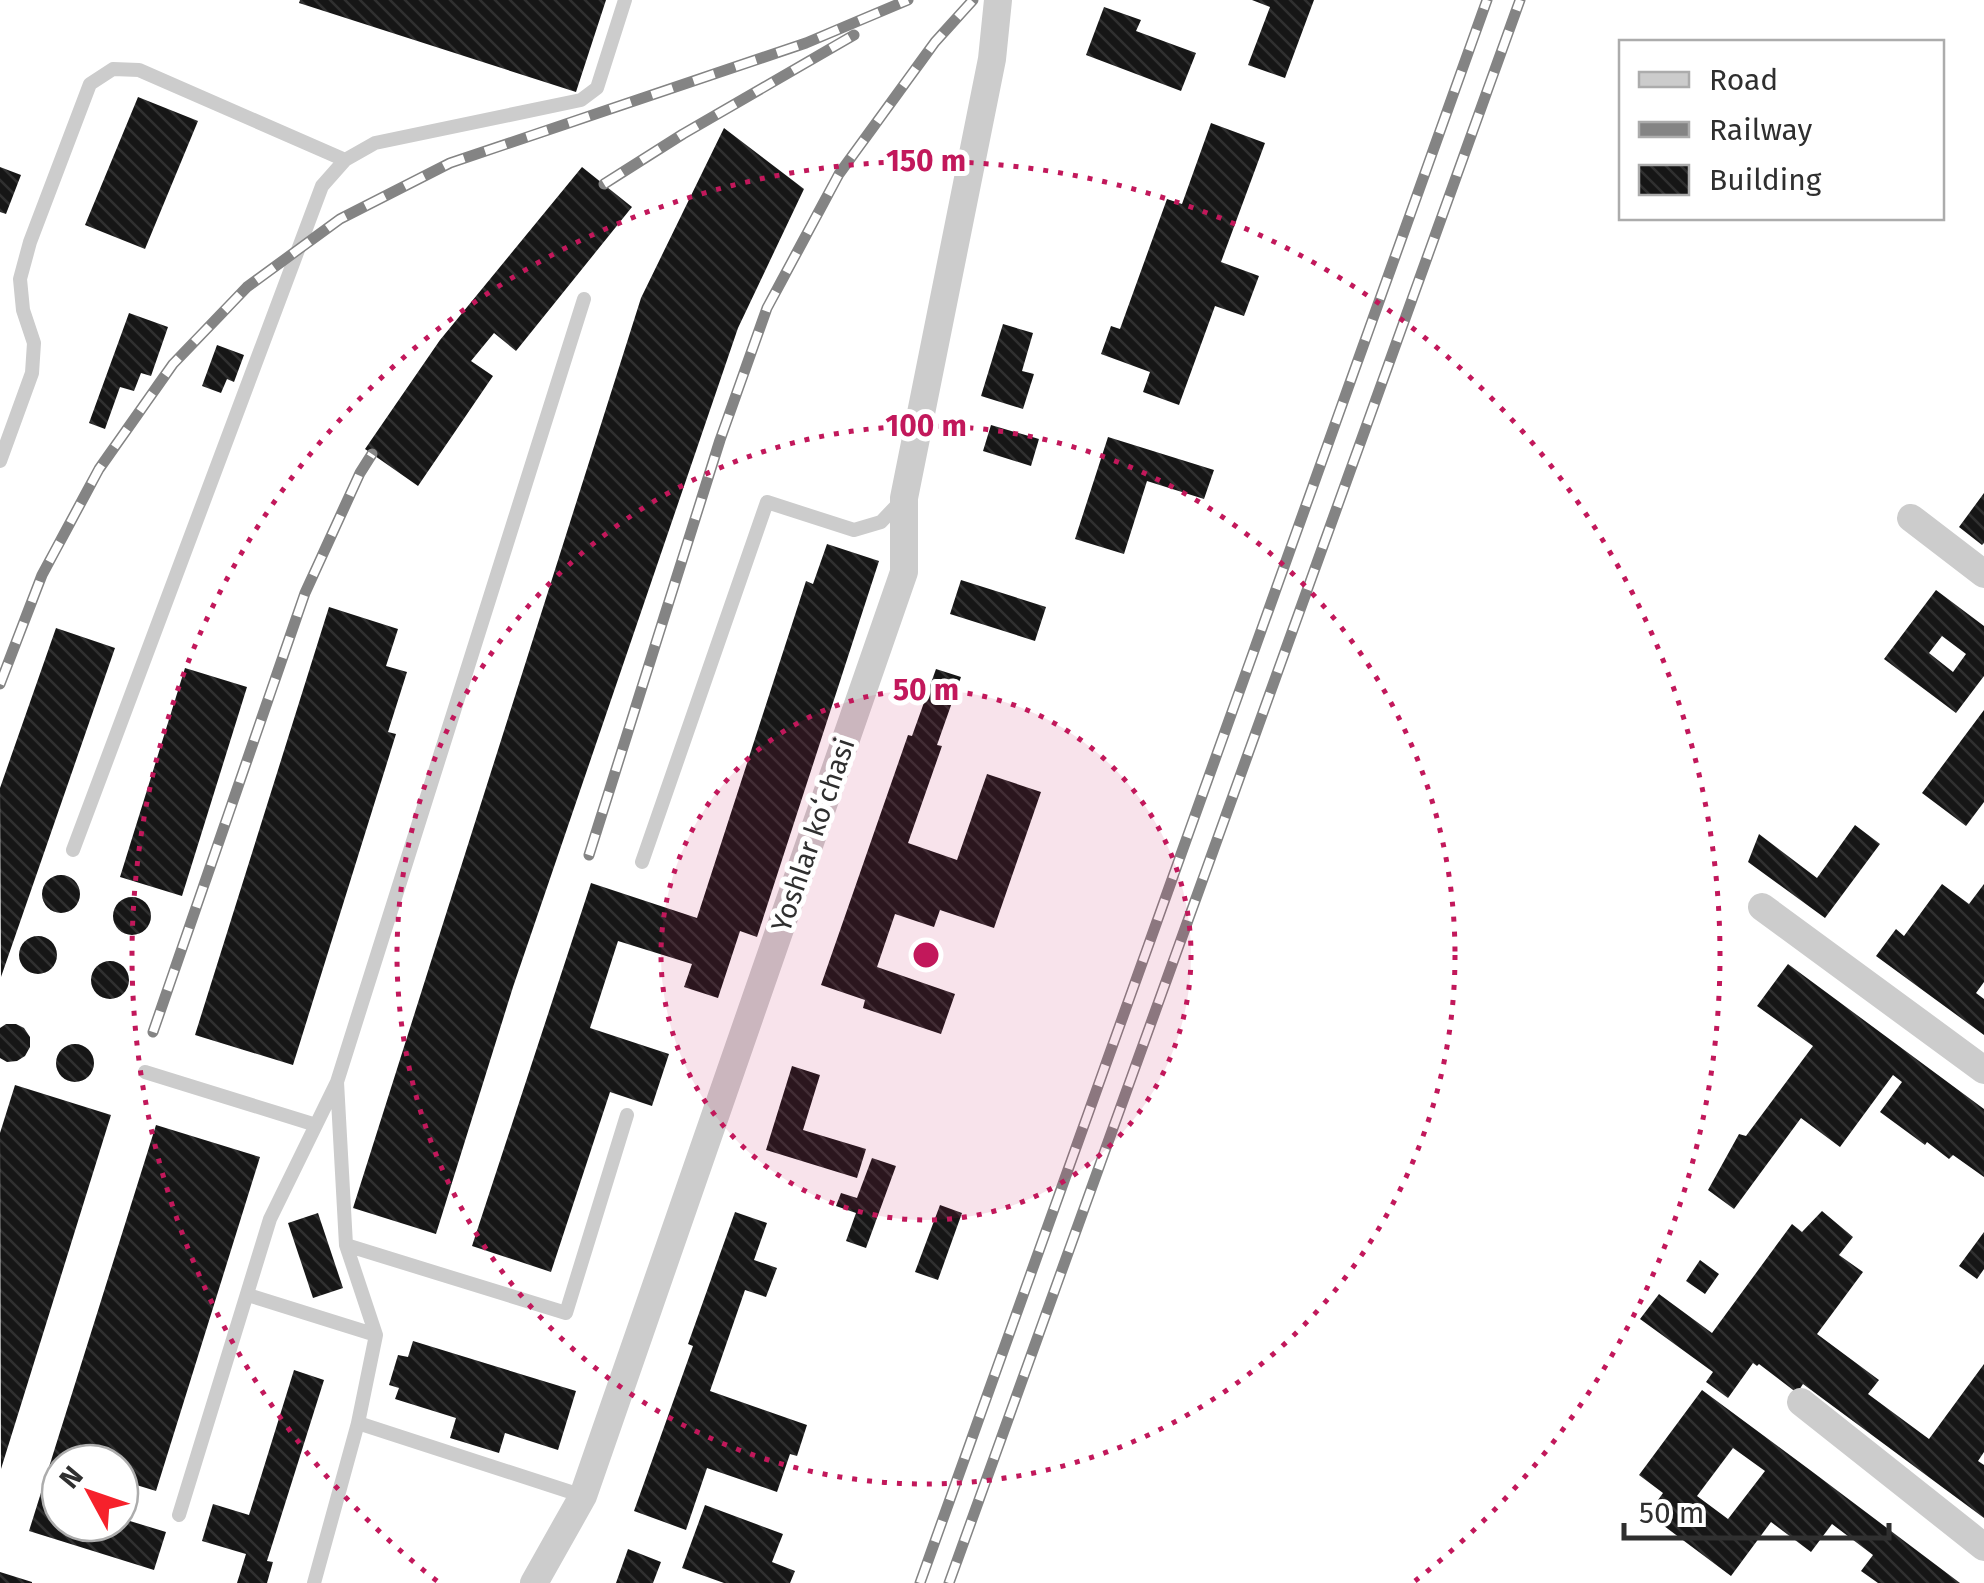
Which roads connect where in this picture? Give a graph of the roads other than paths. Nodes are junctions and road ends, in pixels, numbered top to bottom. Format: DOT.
graph roads {
  1 [pos="625,0"];
  2 [pos="1004,1"];
  3 [pos="344,160"];
  4 [pos="584,299"];
  5 [pos="0,461"];
  6 [pos="904,498"];
  7 [pos="1911,518"];
  8 [pos="1984,574"];
  9 [pos="72,850"];
  10 [pos="642,862"];
  11 [pos="1762,907"];
  12 [pos="1984,1070"];
  13 [pos="146,1072"];
  14 [pos="337,1082"];
  15 [pos="628,1114"];
  16 [pos="316,1125"];
  17 [pos="346,1245"];
  18 [pos="248,1295"];
  19 [pos="376,1335"];
  20 [pos="1801,1402"];
  21 [pos="358,1424"];
  22 [pos="583,1496"];
  23 [pos="179,1515"];
  24 [pos="1984,1547"];
  25 [pos="314,1583"];
  26 [pos="534,1583"];
  1 -- 3 [label="lane"];
  2 -- 6 [label="street, Yoshlar koʻchasi"];
  3 -- 5 [label="lane"];
  3 -- 9 [label="lane"];
  4 -- 14 [label="lane"];
  6 -- 10 [label="lane"];
  6 -- 22 [label="street, Yoshlar koʻchasi"];
  7 -- 8 [label="street"];
  11 -- 12 [label="street"];
  13 -- 16 [label="lane"];
  14 -- 16 [label="lane"];
  14 -- 17 [label="lane"];
  15 -- 17 [label="lane"];
  16 -- 18 [label="lane"];
  17 -- 19 [label="lane"];
  18 -- 19 [label="lane"];
  18 -- 23 [label="lane"];
  19 -- 21 [label="lane"];
  20 -- 24 [label="street"];
  21 -- 22 [label="lane"];
  21 -- 25 [label="lane"];
  22 -- 26 [label="street, Yoshlar koʻchasi"];
}
